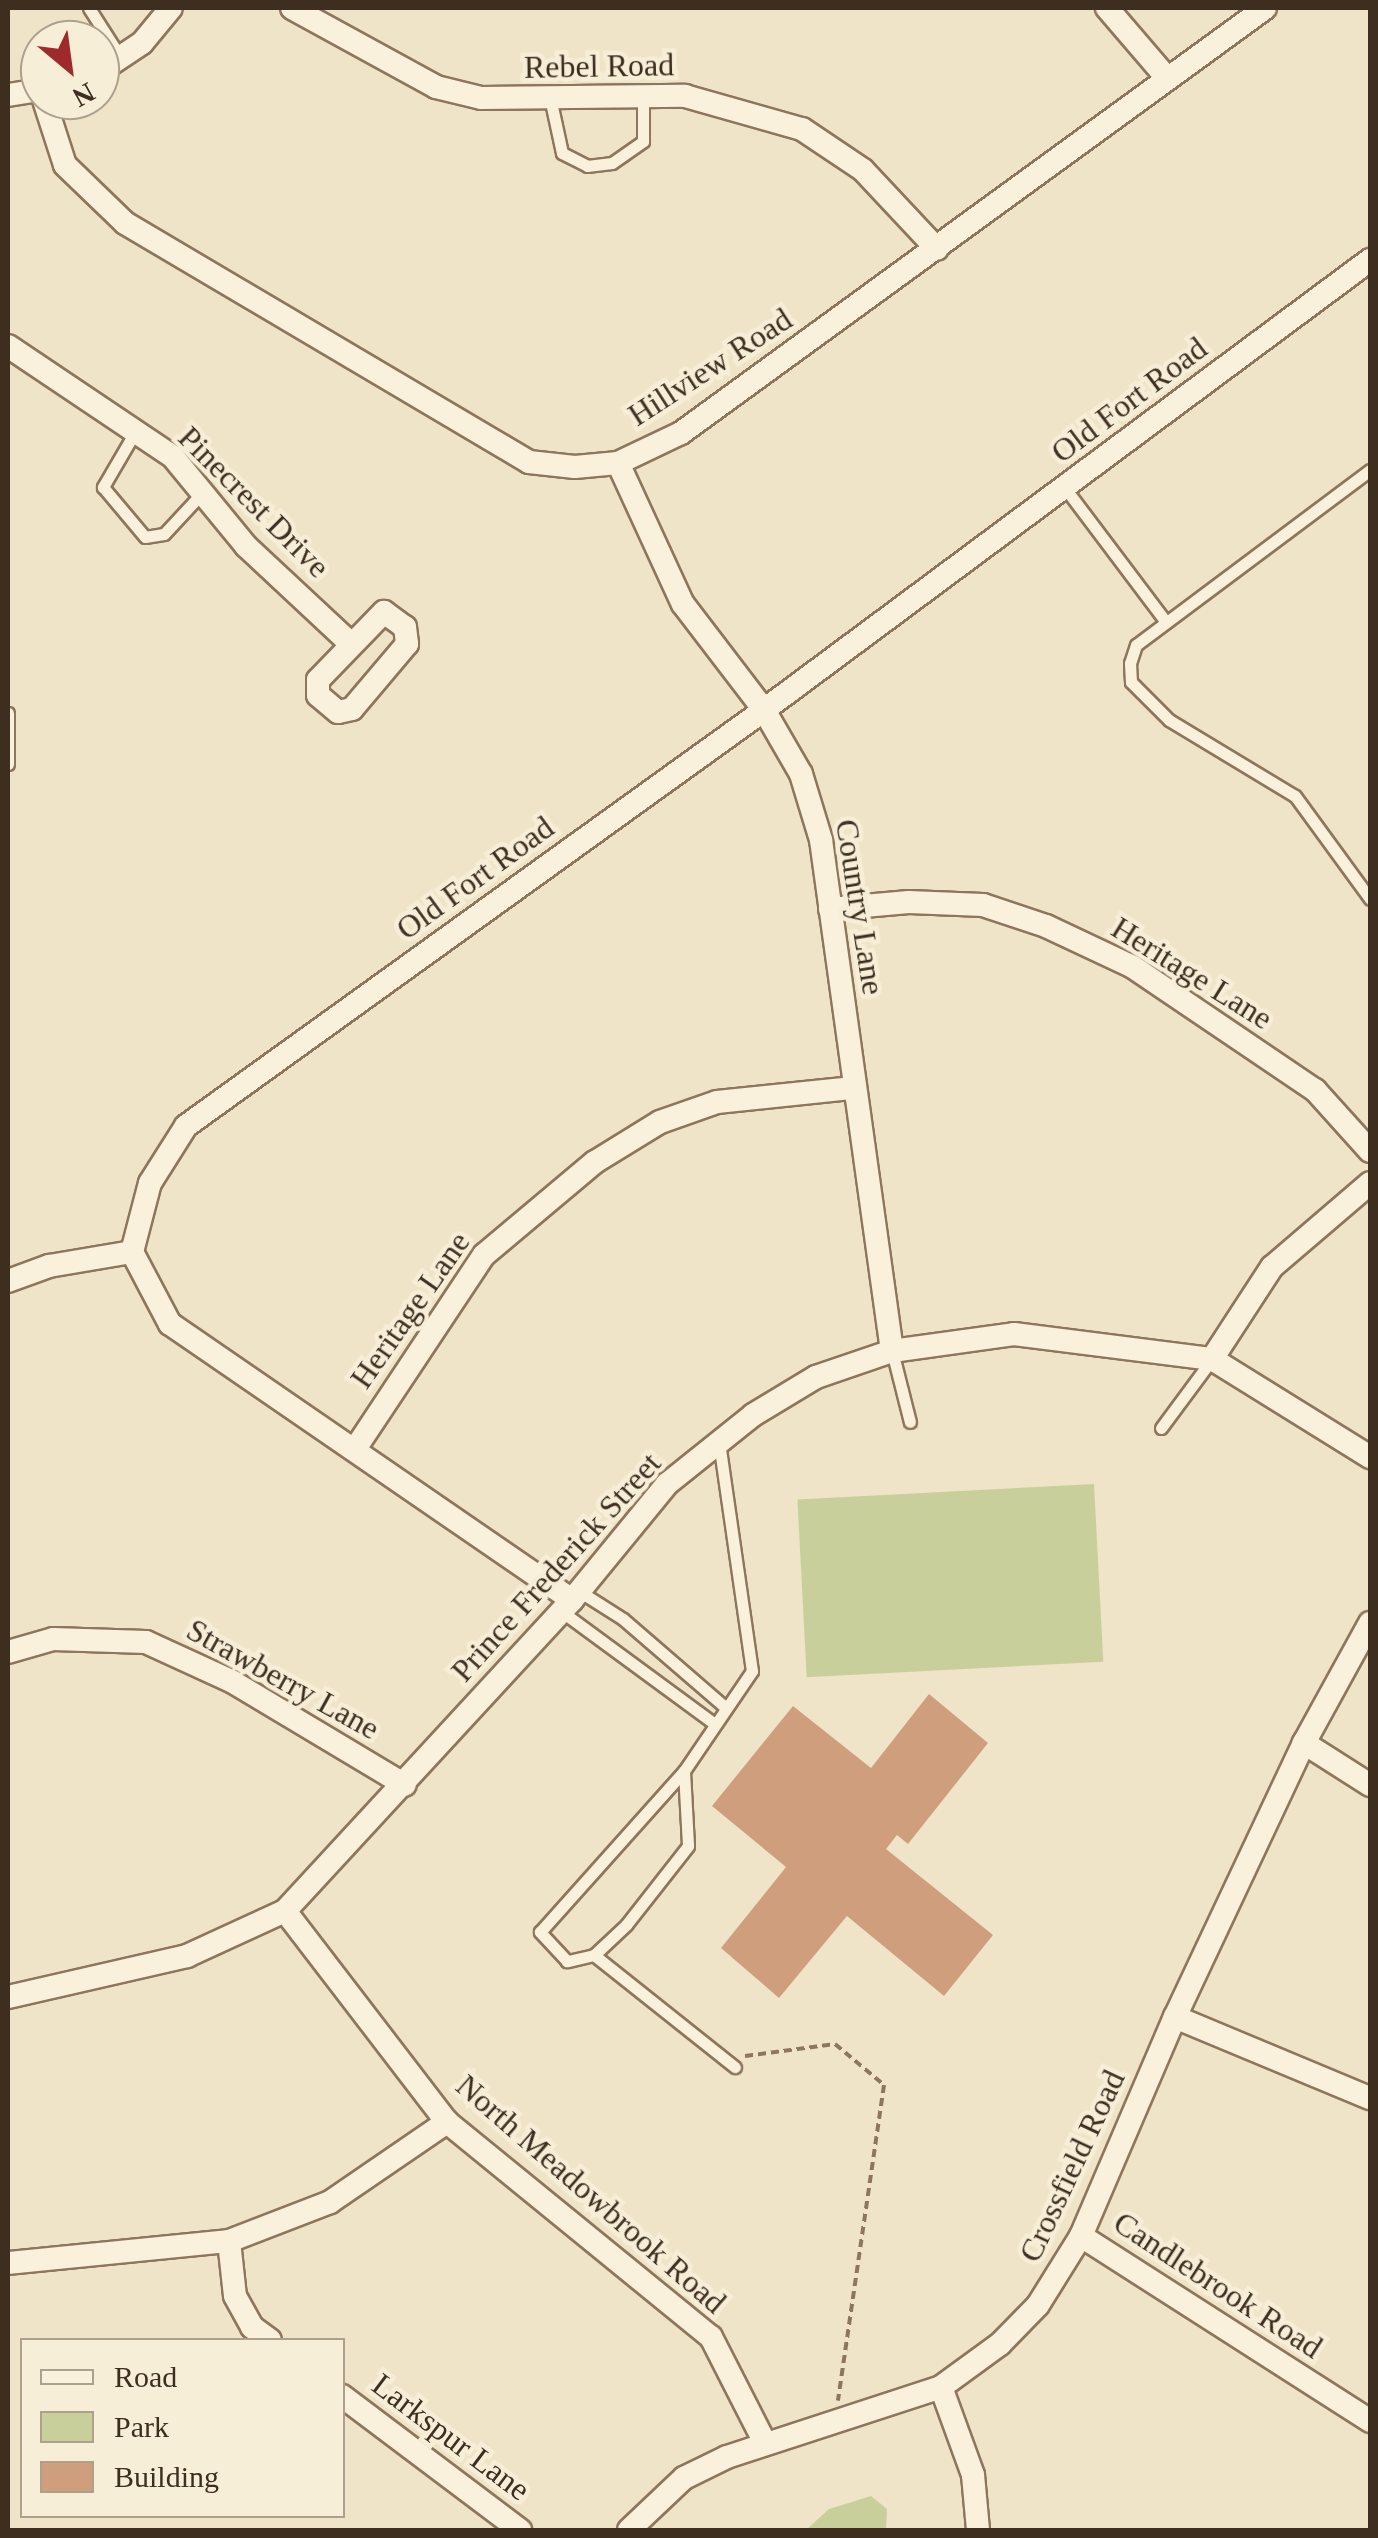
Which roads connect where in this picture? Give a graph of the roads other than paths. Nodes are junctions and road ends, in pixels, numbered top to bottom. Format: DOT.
graph roads {
  1 [pos="89,8"];
  2 [pos="170,8"];
  3 [pos="292,8"];
  4 [pos="1107,8"];
  5 [pos="1265,8"];
  6 [pos="121,58"];
  7 [pos="1167,78"];
  8 [pos="643,98"];
  9 [pos="552,102"];
  10 [pos="50,120"];
  11 [pos="937,249"];
  12 [pos="1370,260"];
  13 [pos="8,346"];
  14 [pos="135,432"];
  15 [pos="618,463"];
  16 [pos="1370,470"];
  17 [pos="1064,488"];
  18 [pos="202,493"];
  19 [pos="1166,622"];
  20 [pos="350,642"];
  21 [pos="764,710"];
  22 [pos="8,712"];
  23 [pos="8,764"];
  24 [pos="1370,898"];
  25 [pos="830,909"];
  26 [pos="853,1088"];
  27 [pos="1370,1151"];
  28 [pos="1370,1183"];
  29 [pos="132,1252"];
  30 [pos="8,1281"];
  31 [pos="892,1351"];
  32 [pos="1212,1359"];
  33 [pos="910,1422"];
  34 [pos="1161,1428"];
  35 [pos="719,1443"];
  36 [pos="356,1449"];
  37 [pos="1370,1457"];
  38 [pos="571,1600"];
  39 [pos="1370,1623"];
  40 [pos="8,1652"];
  41 [pos="726,1708"];
  42 [pos="715,1724"];
  43 [pos="1304,1744"];
  44 [pos="684,1771"];
  45 [pos="405,1785"];
  46 [pos="1370,1785"];
  47 [pos="285,1911"];
  48 [pos="594,1956"];
  49 [pos="8,1997"];
  50 [pos="1174,2017"];
  51 [pos="735,2067"];
  52 [pos="1370,2098"];
  53 [pos="447,2122"];
  54 [pos="1081,2236"];
  55 [pos="229,2241"];
  56 [pos="8,2263"];
  57 [pos="267,2338"];
  58 [pos="941,2387"];
  59 [pos="345,2398"];
  60 [pos="1370,2421"];
  61 [pos="765,2443"];
  62 [pos="520,2530"];
  63 [pos="629,2530"];
  64 [pos="978,2530"];
  1 -- 6 [label="lane"];
  2 -- 6 [label="street"];
  3 -- 9 [label="street, Rebel Road"];
  4 -- 7 [label="street"];
  5 -- 7 [label="street, Hillview Road"];
  7 -- 11 [label="street, Hillview Road"];
  8 -- 9 [label="street, Rebel Road"];
  8 -- 9 [label="lane"];
  8 -- 11 [label="street, Rebel Road"];
  10 -- 15 [label="street, Hillview Road"];
  11 -- 15 [label="street, Hillview Road"];
  12 -- 17 [label="street, Old Fort Road"];
  13 -- 14 [label="street, Pinecrest Drive"];
  14 -- 18 [label="street, Pinecrest Drive"];
  14 -- 18 [label="lane"];
  15 -- 21 [label="street, Country Lane"];
  16 -- 19 [label="lane"];
  17 -- 19 [label="lane"];
  17 -- 21 [label="street, Old Fort Road"];
  18 -- 20 [label="street, Pinecrest Drive"];
  19 -- 24 [label="lane"];
  21 -- 25 [label="street, Country Lane"];
  21 -- 29 [label="street, Old Fort Road"];
  22 -- 23 [label="lane"];
  25 -- 26 [label="street, Country Lane"];
  25 -- 27 [label="street, Heritage Lane"];
  26 -- 31 [label="street, Country Lane"];
  26 -- 36 [label="street, Heritage Lane"];
  28 -- 32 [label="street"];
  29 -- 30 [label="street"];
  29 -- 36 [label="street"];
  31 -- 32 [label="street, Prince Frederick Street"];
  31 -- 33 [label="lane"];
  31 -- 35 [label="street, Prince Frederick Street"];
  32 -- 34 [label="lane"];
  32 -- 37 [label="street, Prince Frederick Street"];
  35 -- 38 [label="street, Prince Frederick Street"];
  35 -- 41 [label="lane"];
  36 -- 38 [label="street"];
  38 -- 41 [label="lane"];
  38 -- 42 [label="lane"];
  38 -- 45 [label="street, Prince Frederick Street"];
  39 -- 43 [label="street, Crossfield Road"];
  40 -- 45 [label="street, Strawberry Lane"];
  41 -- 42 [label="lane"];
  42 -- 44 [label="lane"];
  43 -- 46 [label="street"];
  43 -- 50 [label="street, Crossfield Road"];
  44 -- 48 [label="lane"];
  44 -- 48 [label="lane"];
  45 -- 47 [label="street, Prince Frederick Street"];
  47 -- 49 [label="street, Prince Frederick Street"];
  47 -- 53 [label="street, North Meadowbrook Road"];
  48 -- 51 [label="lane"];
  50 -- 52 [label="street"];
  50 -- 54 [label="street, Crossfield Road"];
  53 -- 55 [label="street"];
  53 -- 61 [label="street, North Meadowbrook Road"];
  54 -- 58 [label="street, Crossfield Road"];
  54 -- 60 [label="street, Candlebrook Road"];
  55 -- 56 [label="street"];
  55 -- 57 [label="street"];
  58 -- 61 [label="street, Crossfield Road"];
  58 -- 64 [label="street"];
  59 -- 62 [label="street, Larkspur Lane"];
  61 -- 63 [label="street, Crossfield Road"];
}
